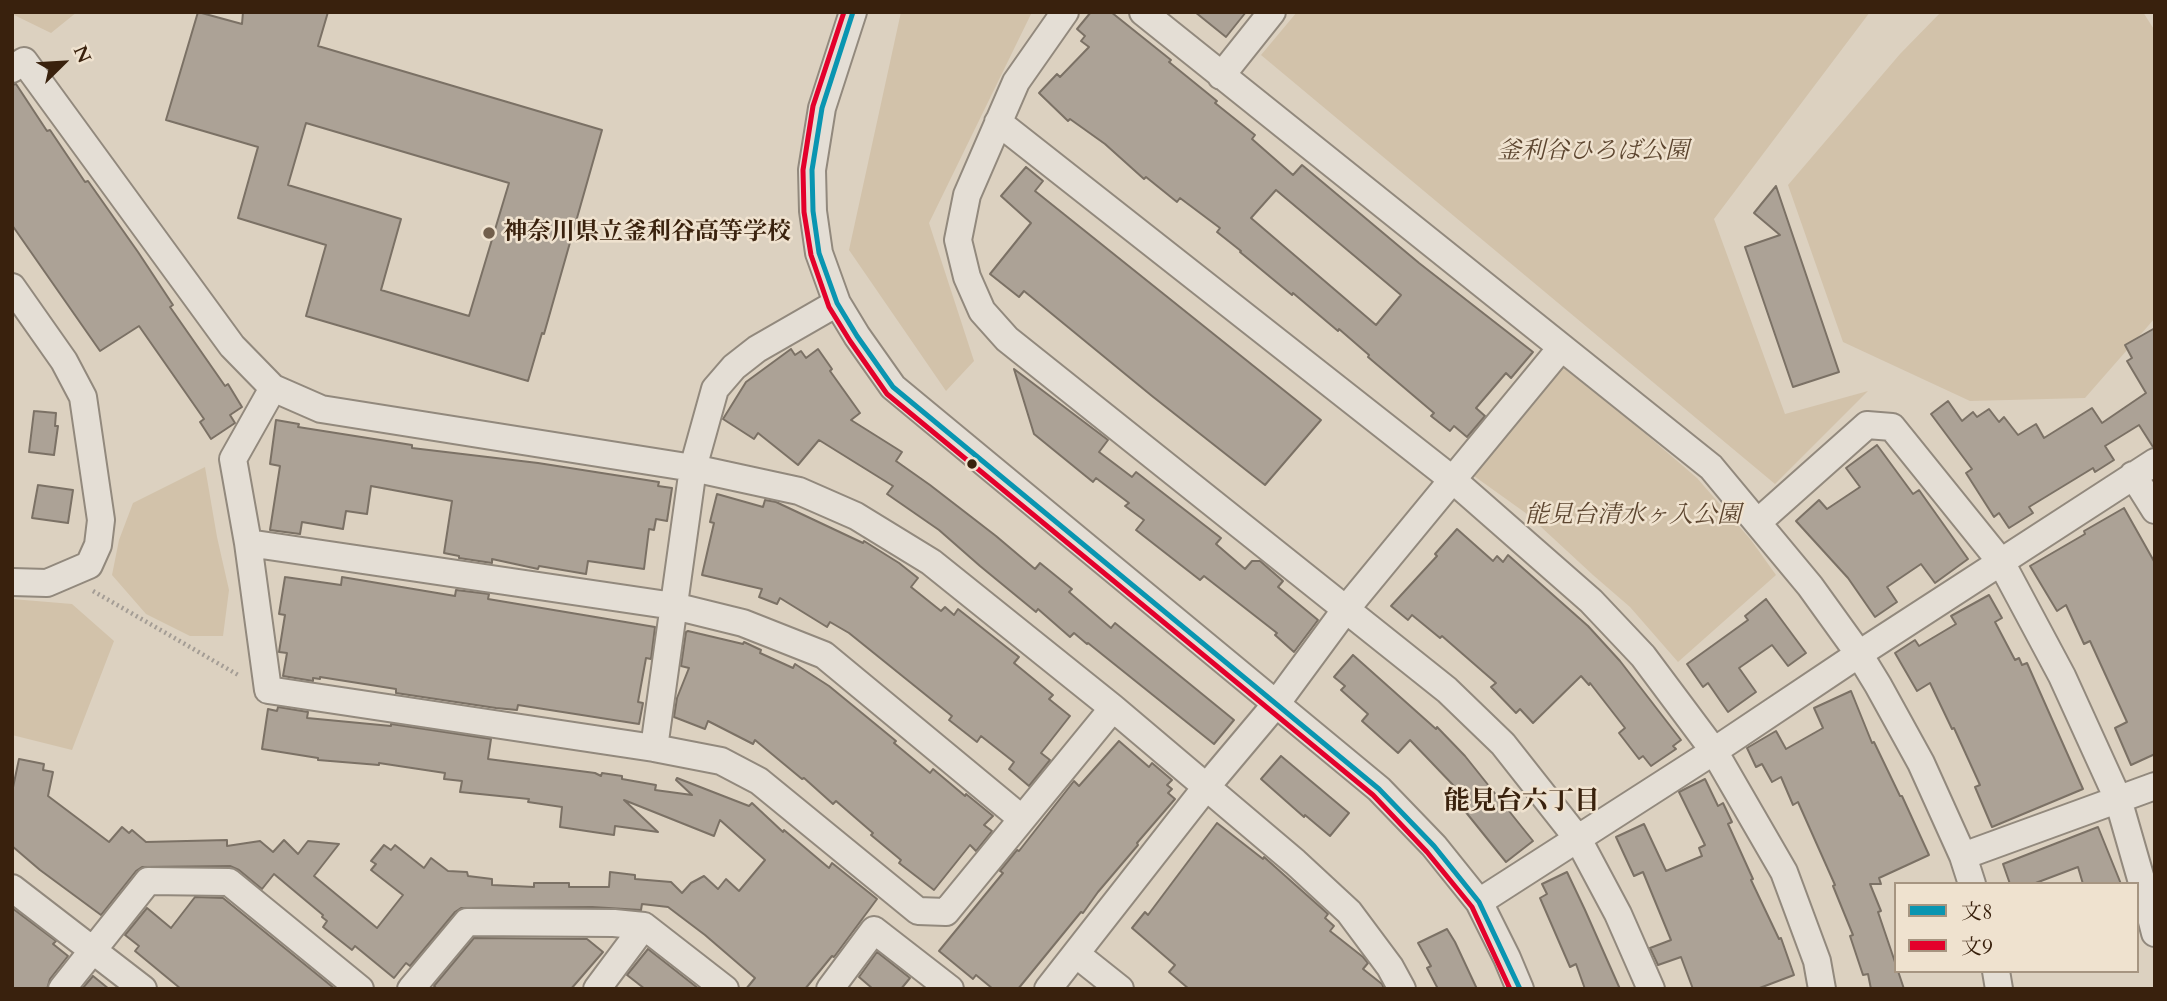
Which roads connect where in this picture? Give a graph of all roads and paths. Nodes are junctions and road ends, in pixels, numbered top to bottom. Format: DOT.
graph roads {
  1 [pos="853,12"];
  2 [pos="1065,12"];
  3 [pos="1143,12"];
  4 [pos="1272,12"];
  5 [pos="12,69"];
  6 [pos="1222,76"];
  7 [pos="998,122"];
  8 [pos="12,288"];
  9 [pos="837,303"];
  10 [pos="1560,348"];
  11 [pos="273,388"];
  12 [pos="693,468"];
  13 [pos="2144,468"];
  14 [pos="1453,480"];
  15 [pos="2155,510"];
  16 [pos="1758,522"];
  17 [pos="248,543"];
  18 [pos="2001,562"];
  19 [pos="12,582"];
  20 [pos="89,589"];
  21 [pos="674,606"];
  22 [pos="1346,609"];
  23 [pos="1859,654"];
  24 [pos="246,680"];
  25 [pos="1276,704"];
  26 [pos="1113,708"];
  27 [pos="654,748"];
  28 [pos="1714,751"];
  29 [pos="1207,786"];
  30 [pos="2155,786"];
  31 [pos="2118,799"];
  32 [pos="1021,818"];
  33 [pos="1578,839"];
  34 [pos="1963,856"];
  35 [pos="1971,882"];
  36 [pos="12,888"];
  37 [pos="1479,902"];
  38 [pos="644,926"];
  39 [pos="2155,933"];
  40 [pos="93,950"];
  41 [pos="1076,954"];
  42 [pos="62,989"];
  43 [pos="143,989"];
  44 [pos="360,989"];
  45 [pos="411,989"];
  46 [pos="597,989"];
  47 [pos="725,989"];
  48 [pos="830,989"];
  49 [pos="950,989"];
  50 [pos="1048,989"];
  51 [pos="1120,989"];
  52 [pos="1402,989"];
  53 [pos="1520,989"];
  54 [pos="1651,989"];
  55 [pos="1822,989"];
  1 -- 9 [label="street"];
  2 -- 7 [label="street"];
  3 -- 6 [label="street"];
  4 -- 6 [label="street"];
  5 -- 11 [label="street"];
  6 -- 10 [label="street"];
  7 -- 14 [label="street"];
  7 -- 22 [label="street"];
  8 -- 19 [label="street"];
  9 -- 12 [label="street"];
  9 -- 25 [label="street"];
  10 -- 14 [label="street"];
  10 -- 16 [label="street"];
  11 -- 12 [label="street"];
  11 -- 17 [label="street"];
  12 -- 21 [label="street"];
  12 -- 26 [label="street"];
  13 -- 15 [label="street"];
  13 -- 18 [label="street"];
  14 -- 22 [label="street"];
  14 -- 28 [label="street"];
  16 -- 18 [label="street"];
  16 -- 23 [label="street"];
  17 -- 21 [label="street"];
  17 -- 27 [label="street"];
  18 -- 23 [label="street"];
  18 -- 31 [label="street"];
  20 -- 24 [label="path"];
  21 -- 27 [label="street"];
  21 -- 32 [label="street"];
  22 -- 25 [label="street"];
  22 -- 33 [label="street"];
  23 -- 28 [label="street"];
  23 -- 34 [label="street"];
  25 -- 29 [label="street"];
  25 -- 37 [label="street"];
  26 -- 29 [label="street"];
  26 -- 32 [label="street"];
  27 -- 32 [label="street"];
  28 -- 33 [label="street"];
  28 -- 55 [label="street"];
  29 -- 41 [label="street"];
  29 -- 52 [label="street"];
  30 -- 31 [label="street"];
  31 -- 34 [label="street"];
  31 -- 39 [label="street"];
  33 -- 37 [label="street"];
  33 -- 54 [label="street"];
  34 -- 35 [label="street"];
  36 -- 40 [label="street"];
  37 -- 53 [label="street"];
  38 -- 45 [label="street"];
  38 -- 46 [label="street"];
  38 -- 47 [label="street"];
  40 -- 42 [label="street"];
  40 -- 43 [label="street"];
  40 -- 44 [label="street"];
  41 -- 50 [label="street"];
  41 -- 51 [label="street"];
  48 -- 49 [label="street"];
}
